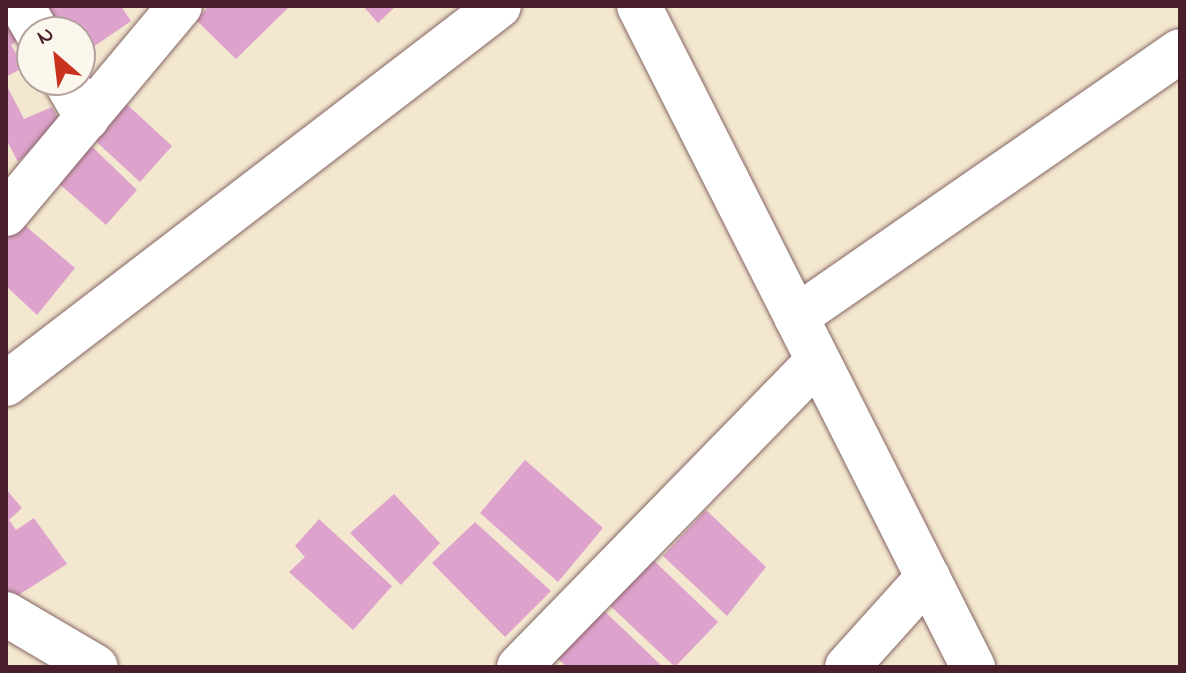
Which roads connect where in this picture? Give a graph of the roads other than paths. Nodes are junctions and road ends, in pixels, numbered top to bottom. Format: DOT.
graph roads {
  1 [pos="180,6"];
  2 [pos="499,6"];
  3 [pos="639,6"];
  4 [pos="1180,51"];
  5 [pos="74,96"];
  6 [pos="87,118"];
  7 [pos="6,214"];
  8 [pos="796,317"];
  9 [pos="818,361"];
  10 [pos="11,368"];
  11 [pos="928,577"];
  12 [pos="6,614"];
  13 [pos="96,667"];
  14 [pos="519,667"];
  15 [pos="847,667"];
  16 [pos="973,667"];
  1 -- 6 [label="street"];
  2 -- 10 [label="street"];
  3 -- 8 [label="street"];
  4 -- 8 [label="street"];
  5 -- 6 [label="street"];
  6 -- 7 [label="street"];
  8 -- 9 [label="street"];
  9 -- 11 [label="street"];
  9 -- 14 [label="street"];
  11 -- 15 [label="street"];
  11 -- 16 [label="street"];
  12 -- 13 [label="street"];
}
